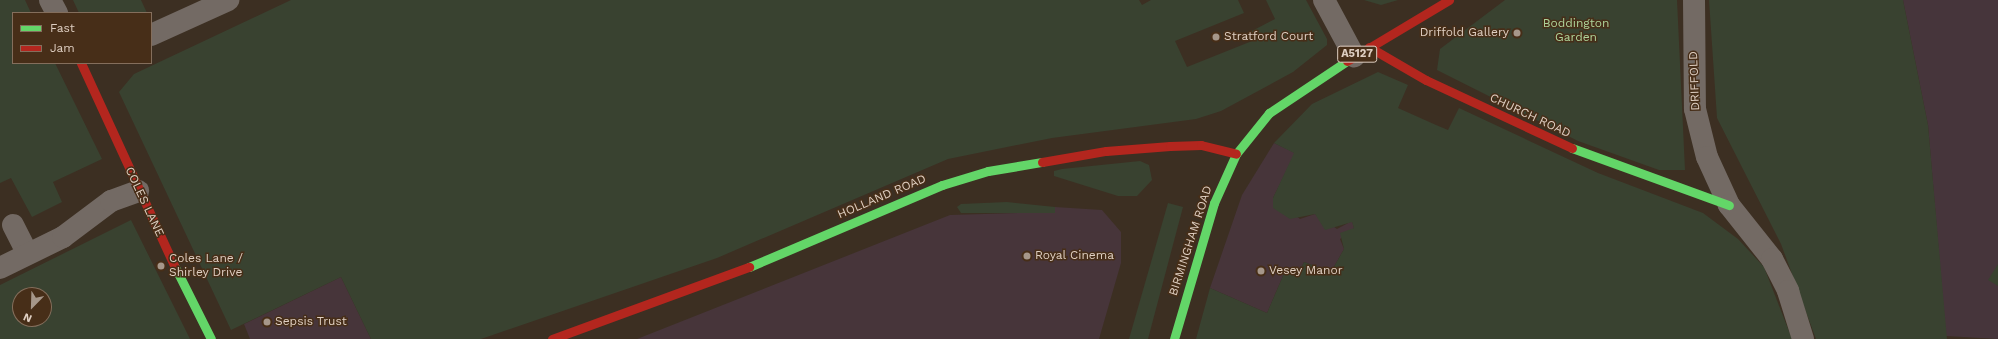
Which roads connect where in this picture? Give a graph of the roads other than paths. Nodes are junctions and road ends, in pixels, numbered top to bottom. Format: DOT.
graph roads {
  1 [pos="50,0"];
  2 [pos="228,0"];
  3 [pos="1324,0"];
  4 [pos="1449,0"];
  5 [pos="1694,0"];
  6 [pos="56,12"];
  7 [pos="152,35"];
  8 [pos="1362,52"];
  9 [pos="84,64"];
  10 [pos="1236,154"];
  11 [pos="138,191"];
  12 [pos="1729,205"];
  13 [pos="13,225"];
  14 [pos="27,253"];
  15 [pos="0,268"];
  16 [pos="210,339"];
  17 [pos="552,339"];
  18 [pos="1174,339"];
  19 [pos="1803,339"];
  1 -- 6 [label="street"];
  2 -- 7 [label="street"];
  3 -- 8 [label="street"];
  4 -- 8 [label="street, BIRMINGHAM ROAD / A5127"];
  5 -- 12 [label="street, DRIFFOLD"];
  8 -- 10 [label="street, BIRMINGHAM ROAD / A5127"];
  8 -- 12 [label="street, CHURCH ROAD"];
  9 -- 11 [label="street, COLES LANE"];
  10 -- 17 [label="street, HOLLAND ROAD"];
  10 -- 18 [label="street, BIRMINGHAM ROAD / A5127"];
  11 -- 14 [label="street"];
  11 -- 16 [label="street, COLES LANE"];
  12 -- 19 [label="street, DRIFFOLD"];
  13 -- 14 [label="street"];
  14 -- 15 [label="street"];
}
